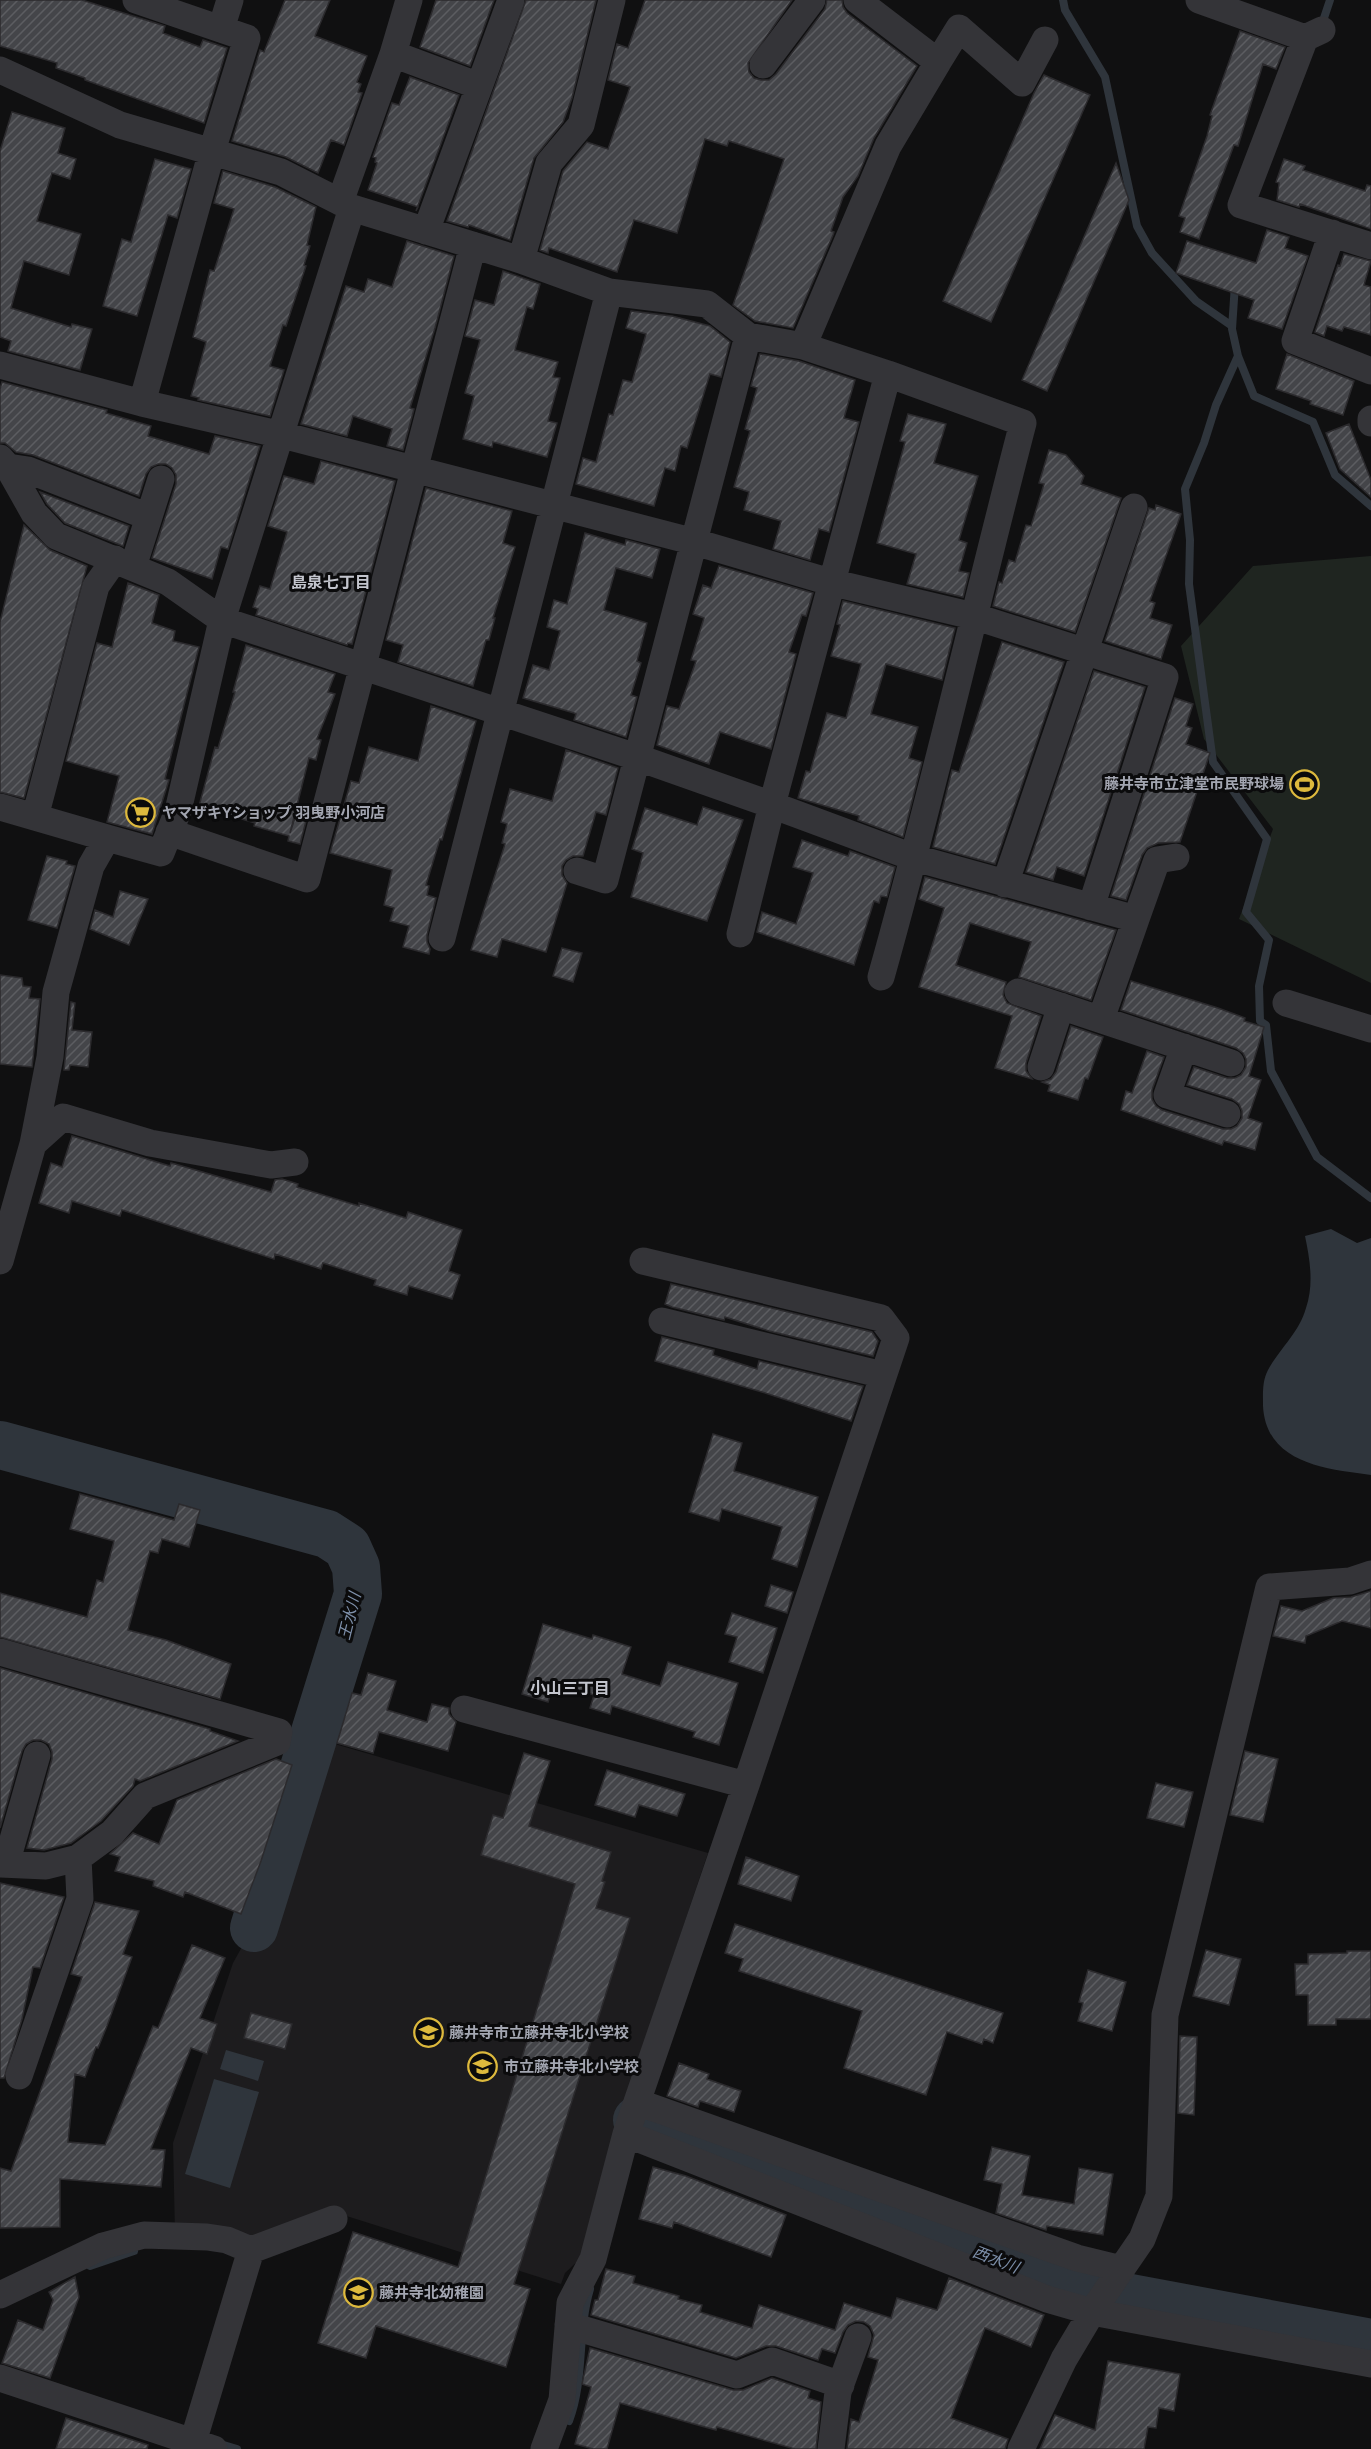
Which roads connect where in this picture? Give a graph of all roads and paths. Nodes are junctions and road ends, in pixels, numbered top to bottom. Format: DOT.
graph roads {
  1 [pos="136,0"];
  2 [pos="230,0"];
  3 [pos="409,0"];
  4 [pos="511,0"];
  5 [pos="612,0"];
  6 [pos="812,0"];
  7 [pos="857,0"];
  8 [pos="1199,0"];
  9 [pos="221,29"];
  10 [pos="1045,40"];
  11 [pos="393,54"];
  12 [pos="939,62"];
  13 [pos="763,64"];
  14 [pos="0,70"];
  15 [pos="479,86"];
  16 [pos="212,151"];
  17 [pos="346,205"];
  18 [pos="426,231"];
  19 [pos="1332,233"];
  20 [pos="473,245"];
  21 [pos="1371,246"];
  22 [pos="522,260"];
  23 [pos="609,292"];
  24 [pos="748,336"];
  25 [pos="803,346"];
  26 [pos="0,364"];
  27 [pos="1371,371"];
  28 [pos="888,374"];
  29 [pos="142,403"];
  30 [pos="282,435"];
  31 [pos="4,462"];
  32 [pos="413,470"];
  33 [pos="161,479"];
  34 [pos="555,505"];
  35 [pos="1134,507"];
  36 [pos="149,517"];
  37 [pos="695,542"];
  38 [pos="124,563"];
  39 [pos="830,582"];
  40 [pos="973,616"];
  41 [pos="222,620"];
  42 [pos="1083,651"];
  43 [pos="363,667"];
  44 [pos="502,712"];
  45 [pos="636,756"];
  46 [pos="772,805"];
  47 [pos="0,807"];
  48 [pos="35,817"];
  49 [pos="169,832"];
  50 [pos="107,838"];
  51 [pos="1176,857"];
  52 [pos="915,858"];
  53 [pos="577,871"];
  54 [pos="1005,884"];
  55 [pos="1091,907"];
  56 [pos="1136,919"];
  57 [pos="740,934"];
  58 [pos="442,938"];
  59 [pos="881,977"];
  60 [pos="1018,992"];
  61 [pos="1286,1003"];
  62 [pos="1061,1006"];
  63 [pos="1101,1019"];
  64 [pos="1371,1029"];
  65 [pos="1184,1047"];
  66 [pos="1231,1063"];
  67 [pos="1041,1067"];
  68 [pos="1227,1114"];
  69 [pos="33,1144"];
  70 [pos="295,1162"];
  71 [pos="0,1261"];
  72 [pos="643,1262"];
  73 [pos="662,1321"];
  74 [pos="883,1375"];
  75 [pos="1371,1574"];
  76 [pos="0,1652"];
  77 [pos="464,1709"];
  78 [pos="37,1755"];
  79 [pos="746,1785"];
  80 [pos="78,1858"];
  81 [pos="3,1864"];
  82 [pos="19,2076"];
  83 [pos="637,2102"];
  84 [pos="626,2134"];
  85 [pos="334,2219"];
  86 [pos="251,2250"];
  87 [pos="1122,2269"];
  88 [pos="0,2295"];
  89 [pos="1092,2312"];
  90 [pos="568,2325"];
  91 [pos="858,2337"];
  92 [pos="1371,2364"];
  93 [pos="0,2378"];
  94 [pos="841,2385"];
  95 [pos="150,2439"];
  96 [pos="204,2446"];
  97 [pos="544,2449"];
  98 [pos="831,2449"];
  99 [pos="1021,2449"];
  1 -- 9 [label="street"];
  2 -- 9 [label="street"];
  3 -- 11 [label="street"];
  4 -- 15 [label="street"];
  5 -- 22 [label="street"];
  6 -- 13 [label="street"];
  7 -- 12 [label="street"];
  8 -- 19 [label="street"];
  9 -- 16 [label="street"];
  10 -- 12 [label="street"];
  11 -- 15 [label="street"];
  11 -- 17 [label="street"];
  12 -- 25 [label="street"];
  14 -- 16 [label="street"];
  15 -- 18 [label="street"];
  16 -- 17 [label="street"];
  16 -- 29 [label="street"];
  17 -- 18 [label="street"];
  17 -- 30 [label="street"];
  18 -- 20 [label="street"];
  19 -- 21 [label="street"];
  19 -- 27 [label="street"];
  20 -- 22 [label="street"];
  20 -- 32 [label="street"];
  22 -- 23 [label="street"];
  23 -- 24 [label="street"];
  23 -- 34 [label="street"];
  24 -- 25 [label="street"];
  24 -- 37 [label="street"];
  25 -- 28 [label="street"];
  26 -- 29 [label="street"];
  28 -- 39 [label="street"];
  28 -- 40 [label="street"];
  29 -- 30 [label="street"];
  30 -- 32 [label="street"];
  30 -- 41 [label="street"];
  31 -- 36 [label="street"];
  31 -- 38 [label="street"];
  32 -- 34 [label="street"];
  32 -- 43 [label="street"];
  33 -- 36 [label="street"];
  34 -- 37 [label="street"];
  34 -- 44 [label="street"];
  35 -- 42 [label="street"];
  36 -- 38 [label="street"];
  37 -- 39 [label="street"];
  37 -- 45 [label="street"];
  38 -- 41 [label="street"];
  38 -- 48 [label="street"];
  39 -- 40 [label="street"];
  39 -- 46 [label="street"];
  40 -- 42 [label="street"];
  40 -- 52 [label="street"];
  41 -- 43 [label="street"];
  41 -- 49 [label="street"];
  42 -- 54 [label="street"];
  42 -- 55 [label="street"];
  43 -- 44 [label="street"];
  43 -- 49 [label="street"];
  44 -- 45 [label="street"];
  44 -- 58 [label="street"];
  45 -- 46 [label="street"];
  45 -- 53 [label="street"];
  46 -- 52 [label="street"];
  46 -- 57 [label="street"];
  47 -- 48 [label="street"];
  48 -- 50 [label="street"];
  49 -- 50 [label="street"];
  50 -- 69 [label="street"];
  51 -- 56 [label="street"];
  52 -- 54 [label="street"];
  52 -- 59 [label="street"];
  54 -- 55 [label="street"];
  55 -- 56 [label="street"];
  56 -- 63 [label="street"];
  60 -- 62 [label="street"];
  61 -- 64 [label="street"];
  62 -- 63 [label="street"];
  62 -- 67 [label="street"];
  63 -- 65 [label="street"];
  65 -- 66 [label="street"];
  65 -- 68 [label="street"];
  69 -- 70 [label="street"];
  69 -- 71 [label="street"];
  72 -- 74 [label="street"];
  73 -- 74 [label="street"];
  74 -- 79 [label="street"];
  75 -- 87 [label="street"];
  76 -- 80 [label="street"];
  77 -- 79 [label="street"];
  78 -- 81 [label="street"];
  79 -- 83 [label="street"];
  80 -- 81 [label="street"];
  80 -- 82 [label="street"];
  83 -- 84 [label="street"];
  83 -- 87 [label="street"];
  84 -- 89 [label="street"];
  84 -- 90 [label="street"];
  85 -- 86 [label="street"];
  86 -- 88 [label="street"];
  86 -- 96 [label="street"];
  87 -- 89 [label="street"];
  89 -- 92 [label="street"];
  89 -- 99 [label="street"];
  90 -- 94 [label="street"];
  90 -- 97 [label="street"];
  91 -- 94 [label="street"];
  93 -- 95 [label="street"];
  94 -- 98 [label="street"];
  95 -- 96 [label="street"];
}
